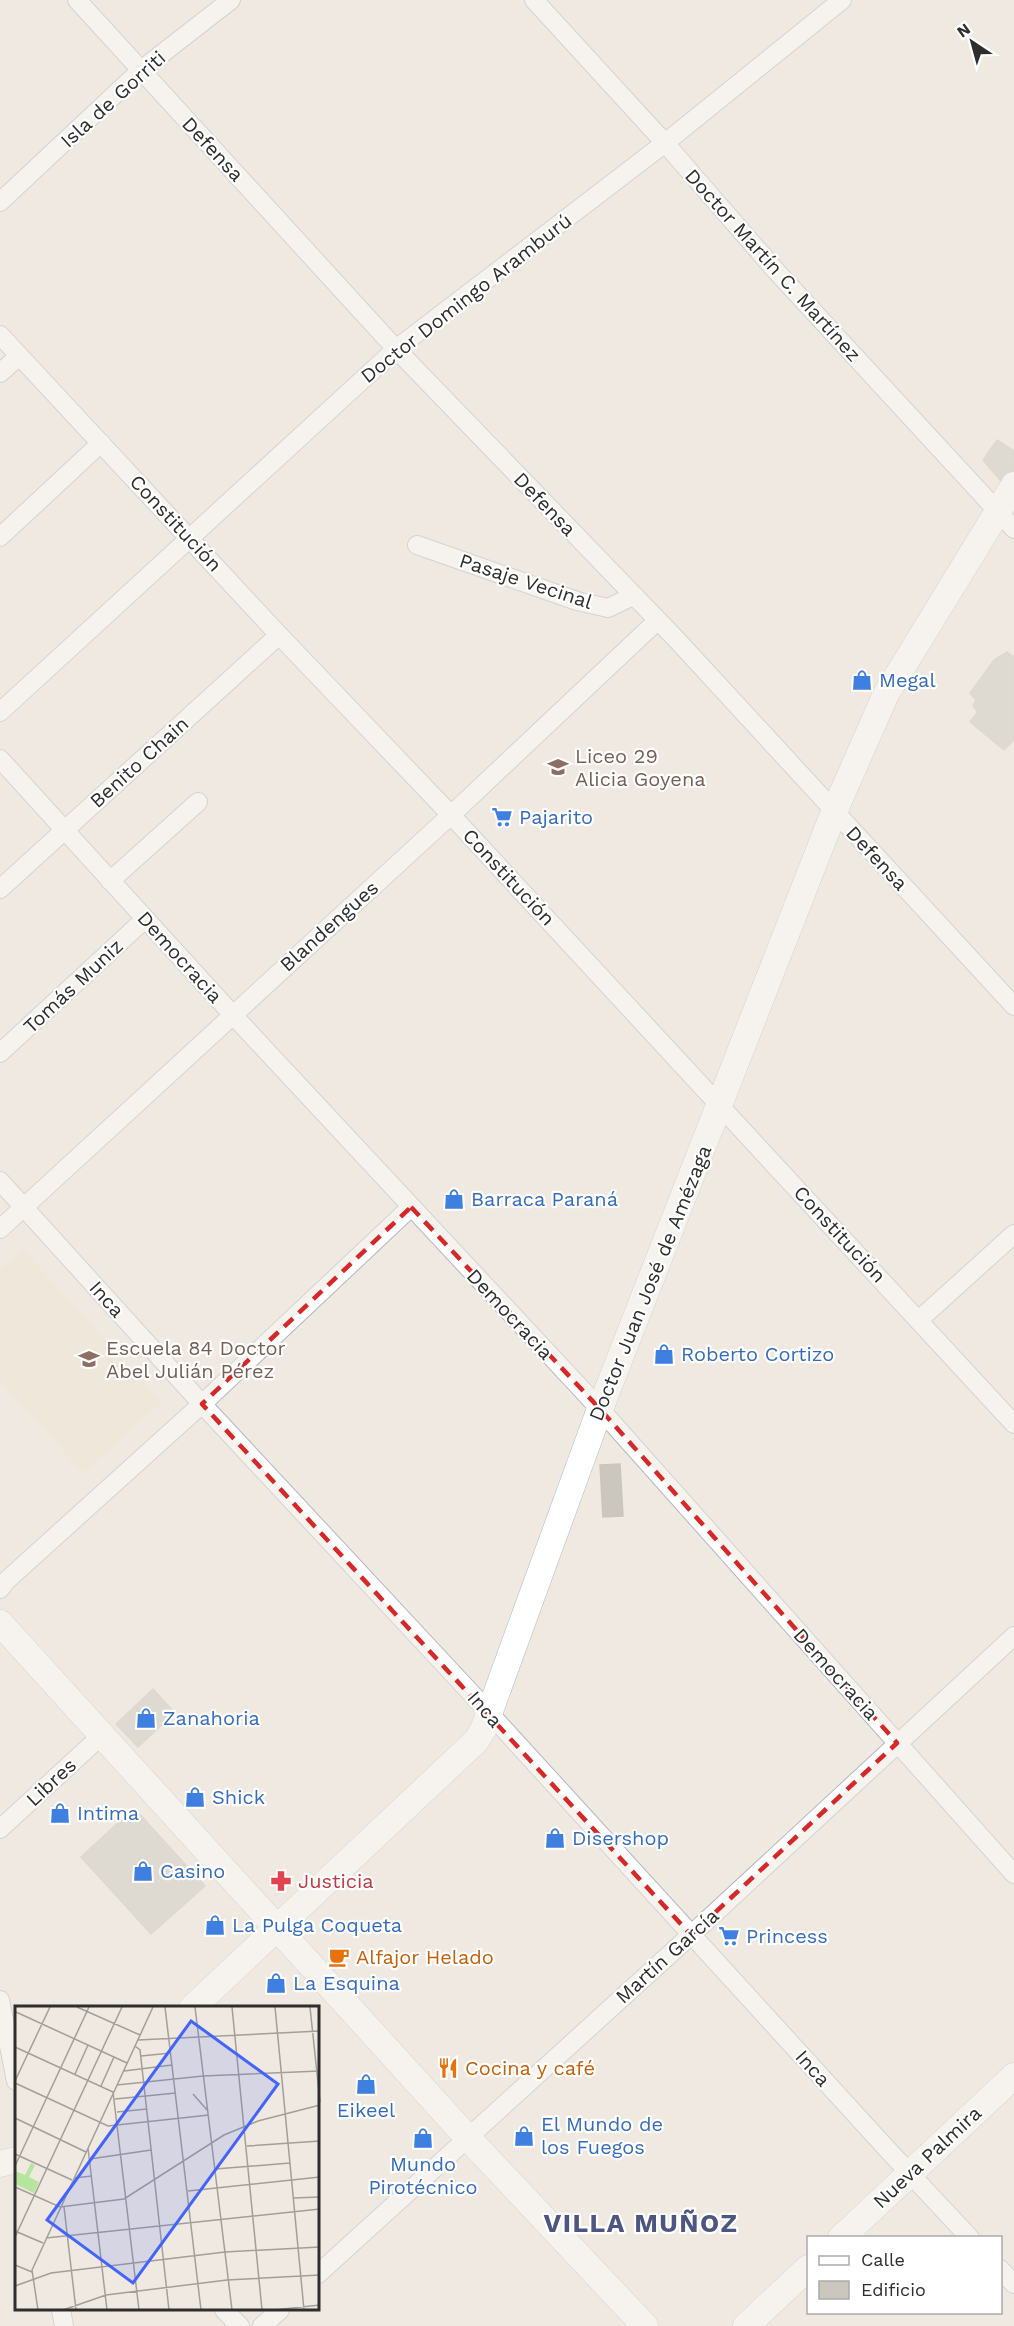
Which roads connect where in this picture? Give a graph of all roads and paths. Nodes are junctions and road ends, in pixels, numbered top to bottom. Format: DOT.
graph roads {
  1 [pos="77,0"];
  2 [pos="231,0"];
  3 [pos="534,0"];
  4 [pos="842,0"];
  5 [pos="141,70"];
  6 [pos="665,143"];
  7 [pos="0,202"];
  8 [pos="0,335"];
  9 [pos="396,349"];
  10 [pos="19,356"];
  11 [pos="0,373"];
  12 [pos="101,443"];
  13 [pos="1014,485"];
  14 [pos="1006,520"];
  15 [pos="0,537"];
  16 [pos="190,537"];
  17 [pos="417,545"];
  18 [pos="633,596"];
  19 [pos="657,621"];
  20 [pos="279,635"];
  21 [pos="0,712"];
  22 [pos="0,759"];
  23 [pos="198,802"];
  24 [pos="834,812"];
  25 [pos="451,814"];
  26 [pos="64,830"];
  27 [pos="110,881"];
  28 [pos="0,889"];
  29 [pos="145,919"];
  30 [pos="1012,1000"];
  31 [pos="232,1014"];
  32 [pos="0,1053"];
  33 [pos="720,1106"];
  34 [pos="0,1181"];
  35 [pos="411,1207"];
  36 [pos="26,1208"];
  37 [pos="0,1229"];
  38 [pos="1014,1234"];
  39 [pos="920,1320"];
  40 [pos="202,1404"];
  41 [pos="600,1409"];
  42 [pos="1014,1424"];
  43 [pos="0,1589"];
  44 [pos="0,1623"];
  45 [pos="1014,1636"];
  46 [pos="490,1715"];
  47 [pos="102,1735"];
  48 [pos="897,1743"];
  49 [pos="0,1829"];
  50 [pos="1014,1874"];
  51 [pos="279,1928"];
  52 [pos="691,1935"];
  53 [pos="0,2000"];
  54 [pos="194,2006"];
  55 [pos="15,2076"];
  56 [pos="1014,2076"];
  57 [pos="467,2137"];
  58 [pos="15,2160"];
  59 [pos="0,2164"];
  60 [pos="910,2173"];
  61 [pos="843,2236"];
  62 [pos="968,2236"];
  63 [pos="807,2269"];
  64 [pos="1002,2271"];
  65 [pos="320,2272"];
  66 [pos="1014,2284"];
  67 [pos="61,2311"];
  68 [pos="225,2311"];
  69 [pos="279,2311"];
  70 [pos="64,2326"];
  71 [pos="240,2326"];
  72 [pos="262,2326"];
  73 [pos="645,2326"];
  74 [pos="746,2326"];
  1 -- 5 [label="street, Defensa"];
  2 -- 5 [label="street, Isla de Gorriti"];
  3 -- 6 [label="street, Doctor Martín C. Martínez"];
  4 -- 6 [label="street, Doctor Domingo Aramburú"];
  5 -- 7 [label="street, Isla de Gorriti"];
  5 -- 9 [label="street, Defensa"];
  6 -- 9 [label="street, Doctor Domingo Aramburú"];
  6 -- 14 [label="street, Doctor Martín C. Martínez"];
  8 -- 10 [label="street, Constitución"];
  9 -- 16 [label="street, Doctor Domingo Aramburú"];
  9 -- 18 [label="street, Defensa"];
  10 -- 11 [label="street"];
  10 -- 12 [label="street, Constitución"];
  12 -- 15 [label="street"];
  12 -- 16 [label="street, Constitución"];
  13 -- 14 [label="street, Doctor Juan José de Amézaga"];
  14 -- 24 [label="street, Doctor Juan José de Amézaga"];
  16 -- 20 [label="street, Constitución"];
  16 -- 21 [label="street, Doctor Domingo Aramburú"];
  17 -- 18 [label="street, Pasaje Vecinal"];
  18 -- 19 [label="street, Defensa"];
  19 -- 24 [label="street, Defensa"];
  19 -- 25 [label="street, Blandengues"];
  20 -- 25 [label="street, Constitución"];
  20 -- 26 [label="street, Benito Chain"];
  22 -- 26 [label="street, Democracia"];
  23 -- 27 [label="street"];
  24 -- 30 [label="street, Defensa"];
  24 -- 33 [label="street, Doctor Juan José de Amézaga"];
  25 -- 31 [label="street, Blandengues"];
  25 -- 33 [label="street, Constitución"];
  26 -- 27 [label="street, Democracia"];
  26 -- 28 [label="street, Benito Chain"];
  27 -- 29 [label="street, Democracia"];
  29 -- 31 [label="street, Democracia"];
  29 -- 32 [label="street, Tomás Muniz"];
  31 -- 35 [label="street, Democracia"];
  31 -- 36 [label="street, Blandengues"];
  33 -- 39 [label="street, Constitución"];
  33 -- 41 [label="street, Doctor Juan José de Amézaga"];
  34 -- 36 [label="street, Inca"];
  35 -- 40 [label="street"];
  35 -- 41 [label="street, Democracia"];
  36 -- 37 [label="street, Blandengues"];
  36 -- 40 [label="street, Inca"];
  38 -- 39 [label="street"];
  39 -- 42 [label="street, Constitución"];
  40 -- 43 [label="street"];
  40 -- 46 [label="street, Inca"];
  41 -- 46 [label="street, Doctor Juan José de Amézaga"];
  41 -- 48 [label="street, Democracia"];
  44 -- 47 [label="street"];
  45 -- 48 [label="street, Martín García"];
  46 -- 51 [label="street, Doctor Juan José de Amézaga"];
  46 -- 52 [label="street, Inca"];
  47 -- 49 [label="street, Libres"];
  47 -- 51 [label="street"];
  48 -- 50 [label="street, Democracia"];
  48 -- 52 [label="street, Martín García"];
  51 -- 54 [label="street, Doctor Juan José de Amézaga"];
  51 -- 57 [label="street"];
  52 -- 57 [label="street, Martín García"];
  52 -- 60 [label="street, Inca"];
  53 -- 55 [label="street"];
  56 -- 60 [label="street, Nueva Palmira"];
  57 -- 65 [label="street, Martín García"];
  57 -- 73 [label="street"];
  58 -- 59 [label="street"];
  60 -- 61 [label="street, Nueva Palmira"];
  60 -- 62 [label="street, Inca"];
  63 -- 74 [label="street"];
  64 -- 66 [label="street"];
  67 -- 70 [label="street"];
  68 -- 71 [label="street"];
  69 -- 72 [label="street"];
}
